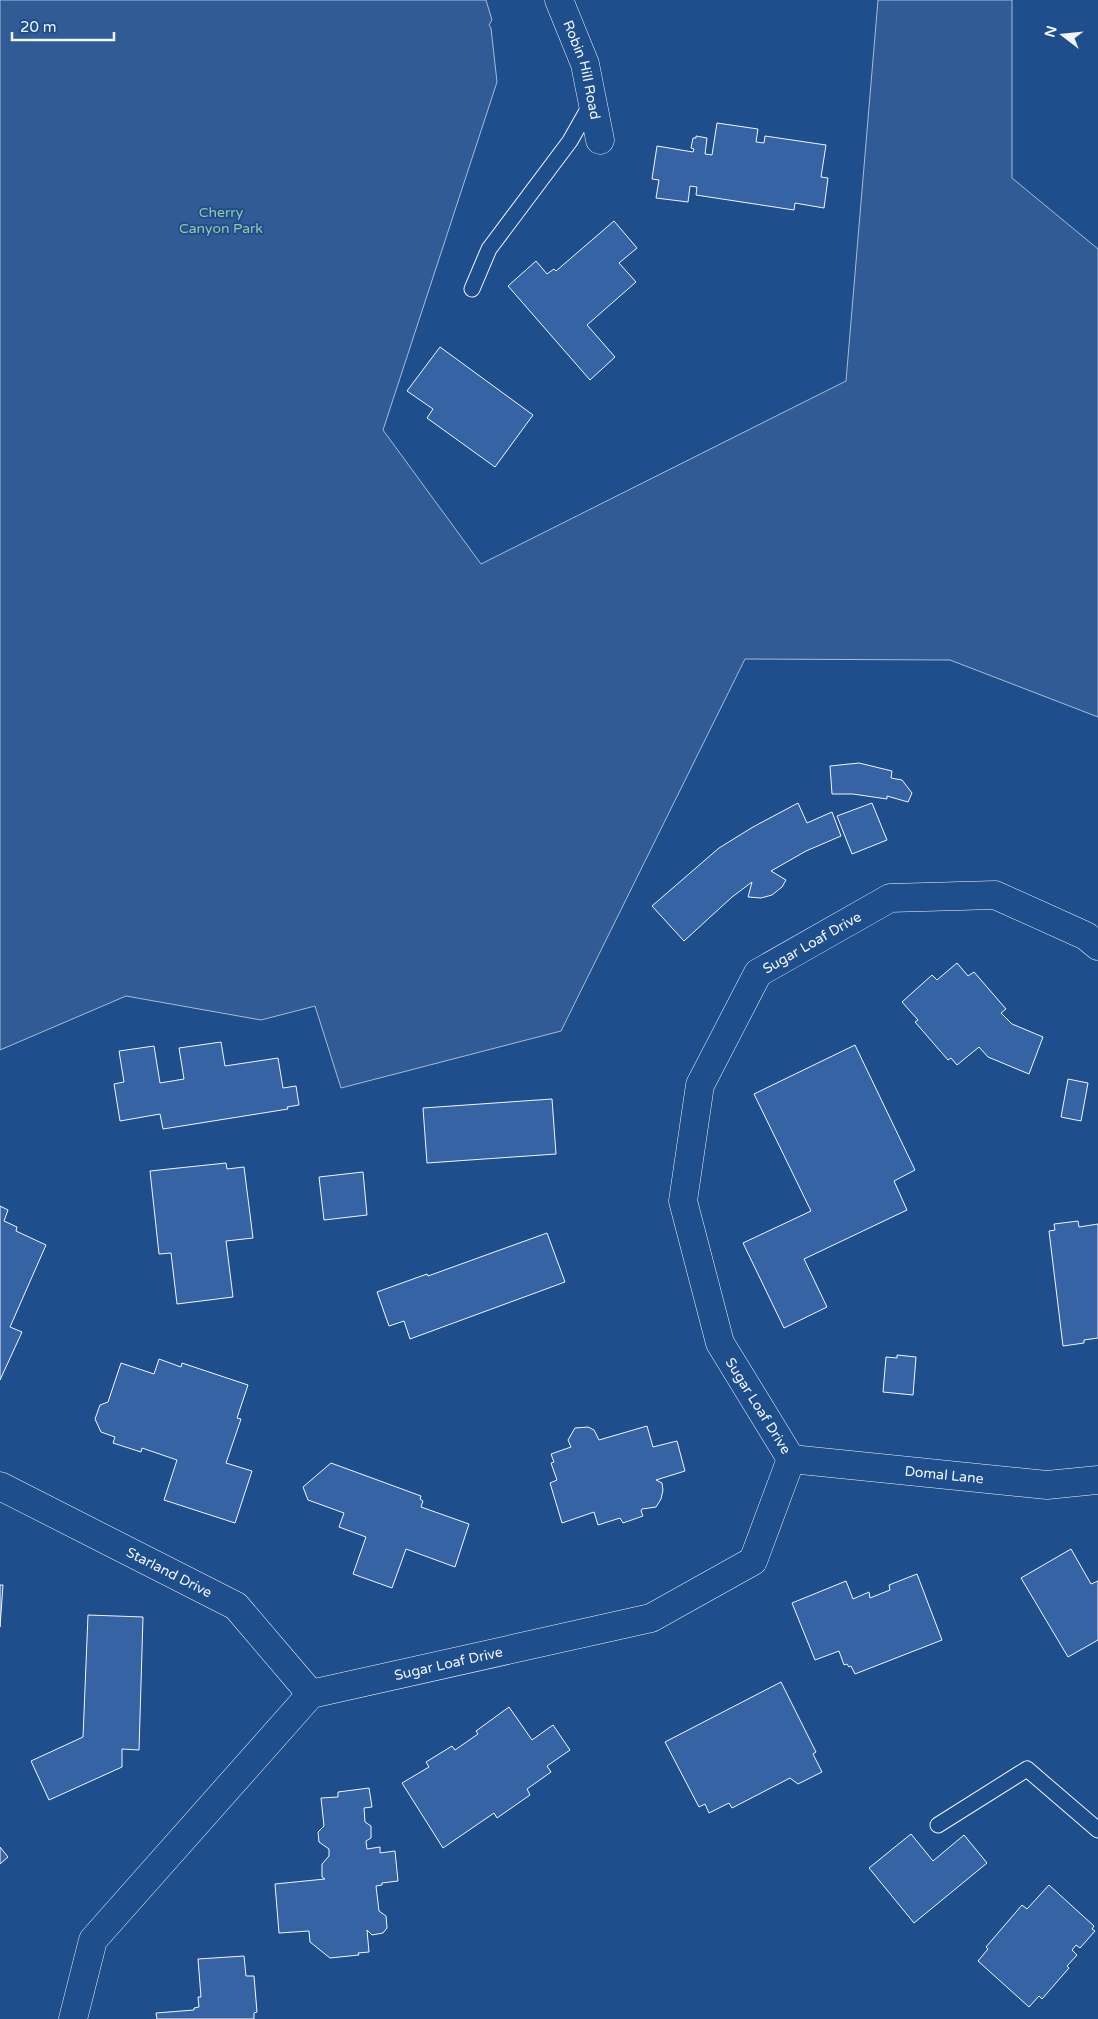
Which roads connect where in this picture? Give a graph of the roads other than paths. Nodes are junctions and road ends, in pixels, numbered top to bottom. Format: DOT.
graph roads {
  1 [pos="559,0"];
  2 [pos="593,102"];
  3 [pos="600,140"];
  4 [pos="472,289"];
  5 [pos="1098,946"];
  6 [pos="791,1458"];
  7 [pos="1098,1480"];
  8 [pos="0,1486"];
  9 [pos="311,1694"];
  10 [pos="938,1825"];
  11 [pos="1098,1830"];
  12 [pos="73,2019"];
  1 -- 2 [label="street, Robin Hill Road"];
  2 -- 3 [label="street, Robin Hill Road"];
  2 -- 4 [label="lane"];
  5 -- 6 [label="street, Sugar Loaf Drive"];
  6 -- 7 [label="street, Domal Lane"];
  6 -- 9 [label="street, Sugar Loaf Drive"];
  8 -- 9 [label="street, Starland Drive"];
  9 -- 12 [label="street"];
  10 -- 11 [label="lane"];
}
